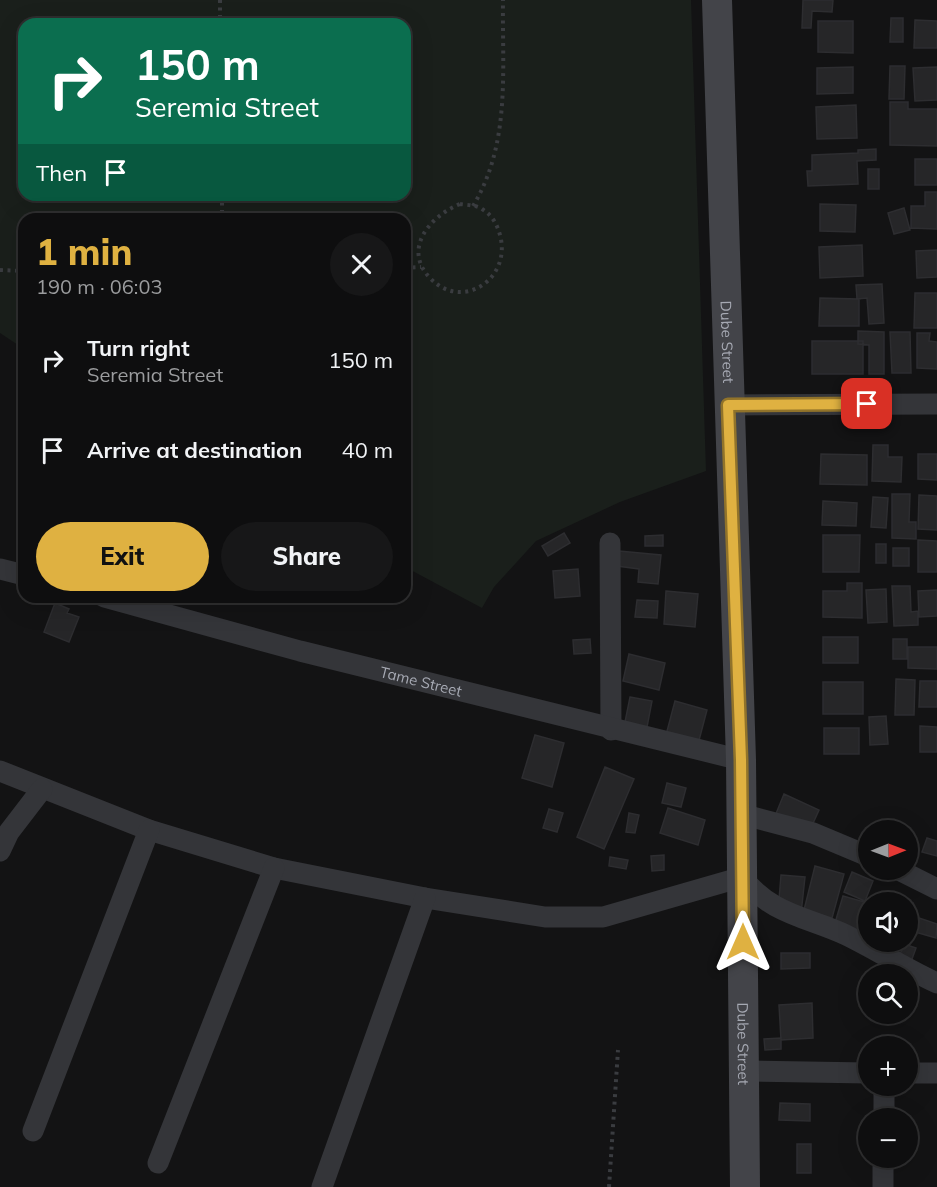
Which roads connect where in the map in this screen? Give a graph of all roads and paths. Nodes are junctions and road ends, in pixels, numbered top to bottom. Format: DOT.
graph roads {
  1 [pos="220,0"];
  2 [pos="503,0"];
  3 [pos="717,0"];
  4 [pos="220,18"];
  5 [pos="473,206"];
  6 [pos="422,267"];
  7 [pos="411,268"];
  8 [pos="0,270"];
  9 [pos="18,271"];
  10 [pos="937,404"];
  11 [pos="728,405"];
  12 [pos="610,543"];
  13 [pos="0,569"];
  14 [pos="18,574"];
  15 [pos="149,603"];
  16 [pos="611,730"];
  17 [pos="741,760"];
  18 [pos="0,771"];
  19 [pos="42,789"];
  20 [pos="741,814"];
  21 [pos="149,830"];
  22 [pos="0,851"];
  23 [pos="858,852"];
  24 [pos="274,868"];
  25 [pos="742,878"];
  26 [pos="918,880"];
  27 [pos="937,889"];
  28 [pos="425,898"];
  29 [pos="937,983"];
  30 [pos="618,1050"];
  31 [pos="743,1071"];
  32 [pos="937,1072"];
  33 [pos="858,1073"];
  34 [pos="918,1073"];
  35 [pos="33,1131"];
  36 [pos="158,1163"];
  37 [pos="883,1168"];
  38 [pos="322,1187"];
  39 [pos="609,1187"];
  40 [pos="745,1187"];
  41 [pos="883,1187"];
  1 -- 4 [label="path"];
  2 -- 5 [label="path"];
  3 -- 11 [label="street, Dube Street"];
  5 -- 6 [label="path"];
  5 -- 6 [label="path"];
  6 -- 7 [label="path"];
  8 -- 9 [label="path"];
  10 -- 11 [label="street"];
  11 -- 17 [label="street, Dube Street"];
  12 -- 16 [label="street"];
  13 -- 14 [label="street"];
  15 -- 16 [label="street, Tame Street"];
  16 -- 17 [label="street, Tame Street"];
  17 -- 20 [label="street, Dube Street"];
  18 -- 19 [label="street"];
  19 -- 21 [label="street"];
  19 -- 22 [label="street"];
  20 -- 23 [label="street"];
  20 -- 25 [label="street, Dube Street"];
  21 -- 24 [label="street"];
  21 -- 35 [label="street"];
  24 -- 28 [label="street"];
  24 -- 36 [label="street"];
  25 -- 28 [label="street"];
  25 -- 29 [label="street"];
  25 -- 31 [label="street, Dube Street"];
  26 -- 27 [label="street"];
  28 -- 38 [label="street"];
  30 -- 39 [label="path"];
  31 -- 33 [label="street"];
  31 -- 40 [label="street, Dube Street"];
  32 -- 34 [label="street"];
  37 -- 41 [label="street"];
}
